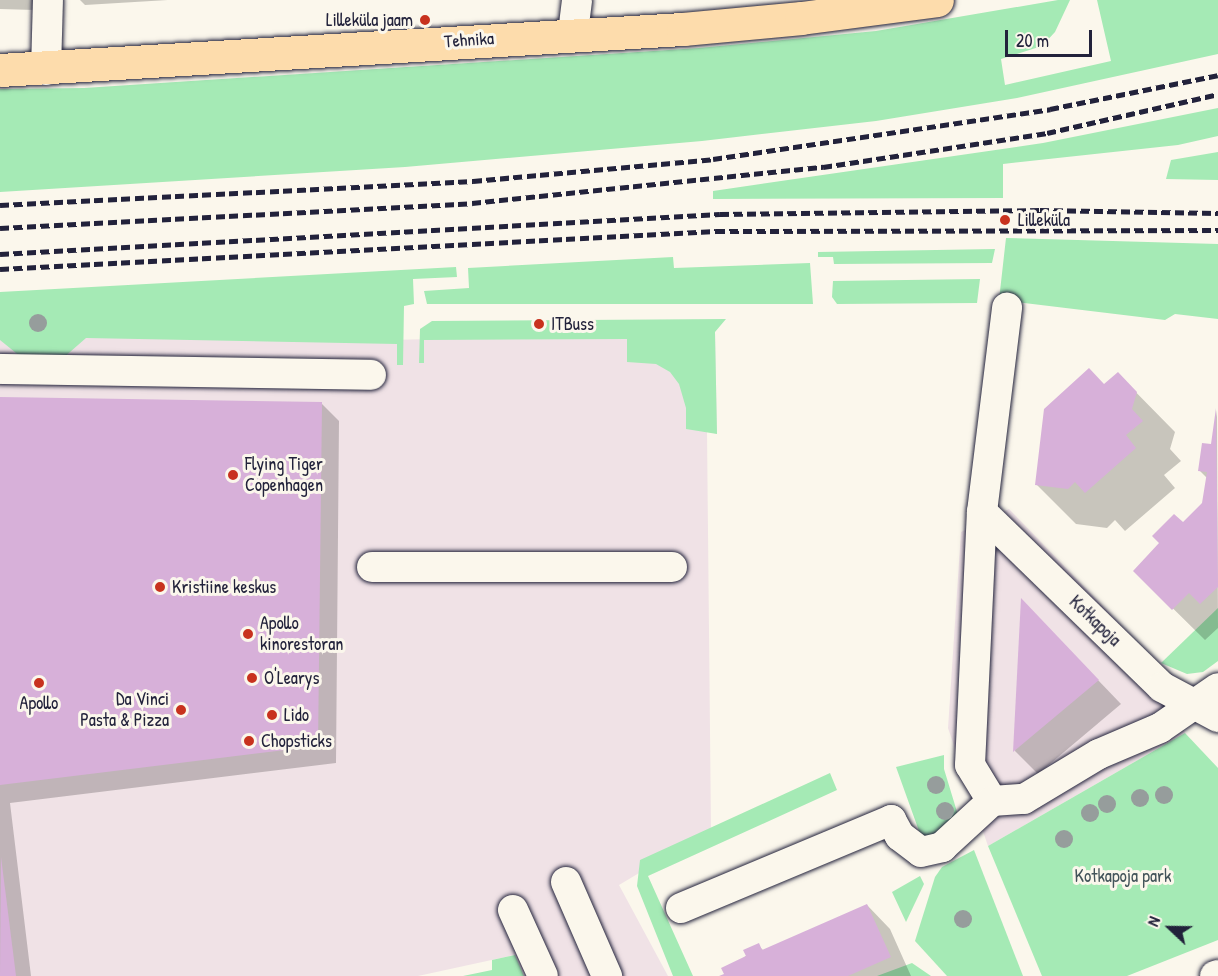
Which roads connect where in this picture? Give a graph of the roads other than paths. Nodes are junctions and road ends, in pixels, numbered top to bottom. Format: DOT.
graph roads {
  1 [pos="48,0"];
  2 [pos="577,0"];
  3 [pos="937,0"];
  4 [pos="573,33"];
  5 [pos="0,70"];
  6 [pos="46,70"];
  7 [pos="1007,308"];
  8 [pos="0,369"];
  9 [pos="371,375"];
  10 [pos="982,512"];
  11 [pos="372,567"];
  12 [pos="672,567"];
  13 [pos="1210,703"];
  14 [pos="992,801"];
  15 [pos="566,882"];
  16 [pos="681,908"];
  17 [pos="513,910"];
  18 [pos="543,976"];
  19 [pos="607,976"];
  1 -- 6 [label="street"];
  2 -- 4 [label="street"];
  3 -- 4 [label="main road, Tehnika"];
  4 -- 6 [label="main road, Tehnika"];
  5 -- 6 [label="main road, Tehnika"];
  7 -- 10 [label="street"];
  8 -- 9 [label="street"];
  10 -- 13 [label="street, Kotkapoja"];
  10 -- 14 [label="street"];
  11 -- 12 [label="street"];
  13 -- 14 [label="street"];
  14 -- 16 [label="street"];
  15 -- 19 [label="street"];
  17 -- 18 [label="street"];
}
